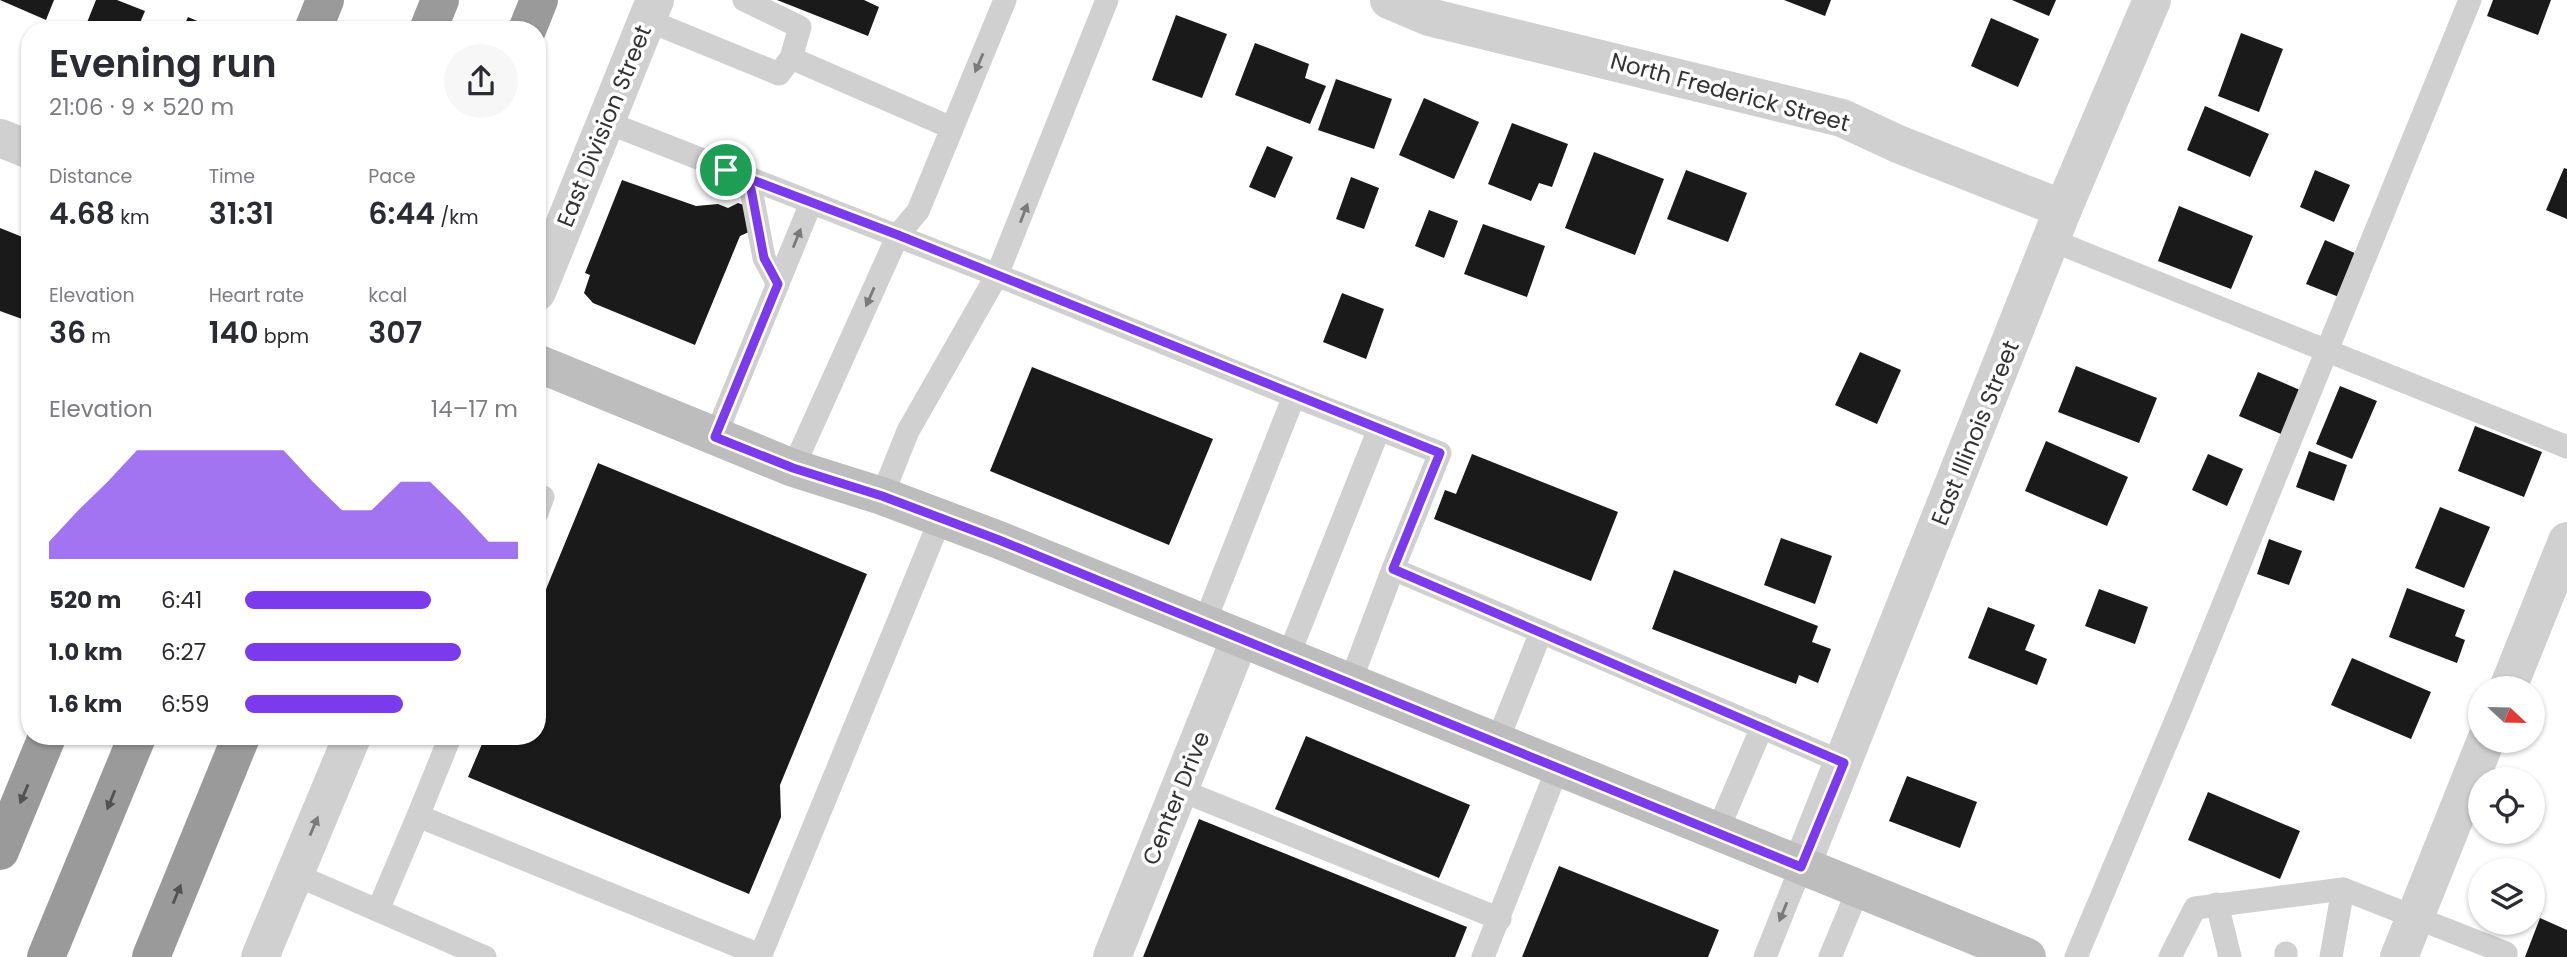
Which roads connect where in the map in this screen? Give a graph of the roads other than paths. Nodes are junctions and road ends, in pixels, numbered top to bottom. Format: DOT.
graph roads {
  1 [pos="325,0"];
  2 [pos="440,0"];
  3 [pos="539,0"];
  4 [pos="744,0"];
  5 [pos="1005,0"];
  6 [pos="1107,0"];
  7 [pos="1389,0"];
  8 [pos="2152,0"];
  9 [pos="2470,0"];
  10 [pos="651,10"];
  11 [pos="317,21"];
  12 [pos="432,21"];
  13 [pos="531,21"];
  14 [pos="791,58"];
  15 [pos="606,122"];
  16 [pos="952,128"];
  17 [pos="0,138"];
  18 [pos="21,146"];
  19 [pos="726,170"];
  20 [pos="811,203"];
  21 [pos="2057,225"];
  22 [pos="898,235"];
  23 [pos="546,270"];
  24 [pos="997,275"];
  25 [pos="778,284"];
  26 [pos="2327,349"];
  27 [pos="546,367"];
  28 [pos="1294,396"];
  29 [pos="1379,429"];
  30 [pos="715,437"];
  31 [pos="2567,447"];
  32 [pos="793,468"];
  33 [pos="882,496"];
  34 [pos="940,520"];
  35 [pos="2567,541"];
  36 [pos="1393,569"];
  37 [pos="1204,624"];
  38 [pos="1541,632"];
  39 [pos="1240,638"];
  40 [pos="1287,657"];
  41 [pos="2513,676"];
  42 [pos="1350,682"];
  43 [pos="1762,727"];
  44 [pos="1497,742"];
  45 [pos="44,745"];
  46 [pos="134,745"];
  47 [pos="238,745"];
  48 [pos="349,745"];
  49 [pos="447,745"];
  50 [pos="2481,753"];
  51 [pos="1844,763"];
  52 [pos="1558,767"];
  53 [pos="1180,790"];
  54 [pos="418,816"];
  55 [pos="1717,832"];
  56 [pos="0,851"];
  57 [pos="1801,867"];
  58 [pos="294,874"];
  59 [pos="1858,890"];
  60 [pos="2343,890"];
  61 [pos="2217,904"];
  62 [pos="378,910"];
  63 [pos="2415,916"];
  64 [pos="1500,919"];
  65 [pos="760,956"];
  66 [pos="46,957"];
  67 [pos="151,957"];
  68 [pos="260,957"];
  69 [pos="485,957"];
  70 [pos="1112,957"];
  71 [pos="1483,957"];
  72 [pos="1765,957"];
  73 [pos="1830,957"];
  74 [pos="2027,957"];
  75 [pos="2076,957"];
  76 [pos="2170,957"];
  77 [pos="2230,957"];
  78 [pos="2331,957"];
  79 [pos="2399,957"];
  80 [pos="2505,957"];
  1 -- 11 [label="highway"];
  2 -- 12 [label="highway"];
  3 -- 13 [label="highway"];
  4 -- 14 [label="lane"];
  5 -- 16 [label="lane, one-way"];
  24 -- 6 [label="lane, one-way"];
  7 -- 21 [label="street, North Frederick Street"];
  8 -- 21 [label="street, East Illinois Street"];
  9 -- 26 [label="lane"];
  10 -- 14 [label="lane"];
  10 -- 15 [label="street, East Division Street"];
  14 -- 16 [label="lane"];
  15 -- 19 [label="lane"];
  15 -- 23 [label="street, East Division Street"];
  16 -- 22 [label="lane"];
  17 -- 18 [label="street"];
  19 -- 20 [label="lane"];
  19 -- 25 [label="lane"];
  20 -- 22 [label="lane"];
  25 -- 20 [label="lane, one-way"];
  21 -- 26 [label="lane"];
  21 -- 51 [label="street, East Illinois Street"];
  22 -- 24 [label="lane"];
  22 -- 32 [label="lane, one-way"];
  24 -- 28 [label="lane"];
  24 -- 33 [label="lane"];
  25 -- 30 [label="lane"];
  26 -- 31 [label="lane"];
  26 -- 75 [label="lane"];
  27 -- 30 [label="main road"];
  28 -- 29 [label="lane"];
  28 -- 37 [label="lane"];
  29 -- 36 [label="lane"];
  29 -- 40 [label="lane"];
  30 -- 32 [label="main road"];
  32 -- 33 [label="main road"];
  33 -- 34 [label="main road"];
  34 -- 37 [label="main road"];
  34 -- 65 [label="lane"];
  35 -- 41 [label="street"];
  36 -- 38 [label="lane"];
  36 -- 42 [label="lane"];
  37 -- 39 [label="main road"];
  38 -- 43 [label="lane"];
  38 -- 44 [label="lane"];
  39 -- 40 [label="main road"];
  39 -- 53 [label="street, Center Drive"];
  40 -- 42 [label="main road"];
  42 -- 44 [label="main road"];
  43 -- 51 [label="lane"];
  43 -- 55 [label="lane"];
  44 -- 52 [label="main road"];
  45 -- 56 [label="highway, one-way"];
  46 -- 66 [label="highway, one-way"];
  67 -- 47 [label="highway, one-way"];
  58 -- 48 [label="street, one-way"];
  49 -- 54 [label="lane"];
  50 -- 63 [label="street"];
  51 -- 57 [label="street, East Illinois Street"];
  52 -- 55 [label="main road"];
  52 -- 64 [label="lane"];
  53 -- 64 [label="lane"];
  53 -- 70 [label="street, Center Drive"];
  54 -- 62 [label="lane"];
  54 -- 65 [label="lane"];
  55 -- 57 [label="main road"];
  57 -- 59 [label="main road"];
  57 -- 72 [label="lane, one-way"];
  58 -- 62 [label="lane"];
  58 -- 68 [label="street"];
  59 -- 73 [label="lane"];
  59 -- 74 [label="main road"];
  60 -- 61 [label="lane"];
  60 -- 63 [label="lane"];
  60 -- 78 [label="lane"];
  61 -- 76 [label="lane"];
  61 -- 77 [label="lane"];
  62 -- 69 [label="lane"];
  63 -- 79 [label="street"];
  63 -- 80 [label="lane"];
  64 -- 71 [label="lane"];
}
